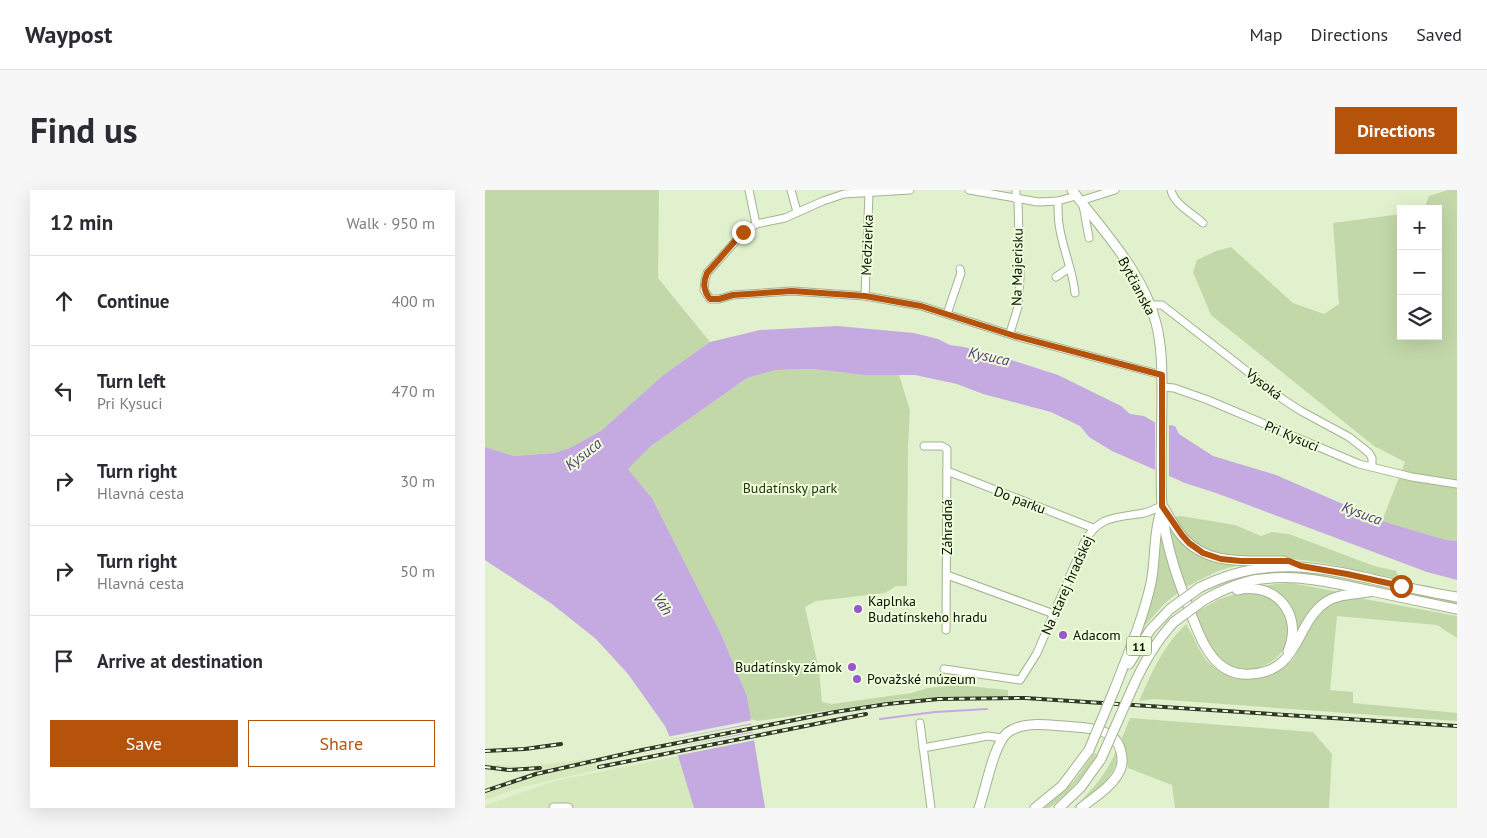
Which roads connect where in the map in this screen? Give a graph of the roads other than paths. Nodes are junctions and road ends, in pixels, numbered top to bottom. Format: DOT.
graph roads {
  1 [pos="749,190"];
  2 [pos="791,190"];
  3 [pos="899,190"];
  4 [pos="910,190"];
  5 [pos="969,190"];
  6 [pos="1016,190"];
  7 [pos="1115,190"];
  8 [pos="1171,190"];
  9 [pos="865,192"];
  10 [pos="997,193"];
  11 [pos="1078,198"];
  12 [pos="1017,199"];
  13 [pos="1058,200"];
  14 [pos="797,212"];
  15 [pos="1203,223"];
  16 [pos="755,224"];
  17 [pos="1089,238"];
  18 [pos="1069,268"];
  19 [pos="961,269"];
  20 [pos="1056,277"];
  21 [pos="1075,293"];
  22 [pos="865,296"];
  23 [pos="1151,305"];
  24 [pos="947,314"];
  25 [pos="1010,333"];
  26 [pos="1162,375"];
  27 [pos="1162,386"];
  28 [pos="924,446"];
  29 [pos="1372,467"];
  30 [pos="947,471"];
  31 [pos="1457,484"];
  32 [pos="1162,506"];
  33 [pos="1093,528"];
  34 [pos="1301,566"];
  35 [pos="947,575"];
  36 [pos="1373,591"];
  37 [pos="1208,597"];
  38 [pos="1457,597"];
  39 [pos="1457,609"];
  40 [pos="1054,614"];
  41 [pos="946,630"];
  42 [pos="1283,661"];
  43 [pos="944,669"];
  44 [pos="1115,688"];
  45 [pos="920,723"];
  46 [pos="1002,738"];
  47 [pos="923,748"];
  48 [pos="983,795"];
  49 [pos="553,808"];
  50 [pos="568,808"];
  51 [pos="931,808"];
  52 [pos="979,808"];
  53 [pos="985,808"];
  54 [pos="1035,808"];
  55 [pos="1059,808"];
  56 [pos="1081,808"];
  1 -- 16 [label="street"];
  2 -- 14 [label="street"];
  3 -- 4 [label="street"];
  3 -- 9 [label="street"];
  5 -- 10 [label="street"];
  6 -- 12 [label="street, Na Majerisku"];
  7 -- 11 [label="street"];
  8 -- 15 [label="street"];
  9 -- 14 [label="street"];
  9 -- 22 [label="street, Medzierka"];
  10 -- 12 [label="street"];
  11 -- 13 [label="street"];
  11 -- 17 [label="street"];
  11 -- 23 [label="main road, Bytčianska"];
  12 -- 13 [label="street"];
  12 -- 25 [label="street, Na Majerisku"];
  13 -- 18 [label="street"];
  14 -- 16 [label="street"];
  16 -- 22 [label="street"];
  18 -- 20 [label="street"];
  18 -- 21 [label="street"];
  19 -- 24 [label="street"];
  22 -- 24 [label="street"];
  23 -- 26 [label="main road, Bytčianska"];
  23 -- 29 [label="street, Vysoká"];
  24 -- 25 [label="street"];
  25 -- 26 [label="street"];
  26 -- 27 [label="main road, Bytčianska"];
  27 -- 29 [label="street, Pri Kysuci"];
  27 -- 32 [label="main road, Bytčianska"];
  28 -- 30 [label="street, Záhradná"];
  29 -- 31 [label="street, Pri Kysuci"];
  30 -- 33 [label="street, Do parku"];
  30 -- 35 [label="street, Záhradná"];
  32 -- 33 [label="street, Na starej hradskej"];
  32 -- 34 [label="main road"];
  32 -- 42 [label="main road"];
  32 -- 44 [label="main road"];
  33 -- 40 [label="street, Na starej hradskej"];
  34 -- 38 [label="main road, 11"];
  34 -- 44 [label="main road, 11, bridge"];
  35 -- 40 [label="street"];
  35 -- 41 [label="street, Záhradná"];
  36 -- 37 [label="main road, 11"];
  36 -- 39 [label="main road, 11"];
  36 -- 42 [label="main road"];
  37 -- 42 [label="main road"];
  37 -- 55 [label="main road, 11, bridge"];
  40 -- 43 [label="street, Na starej hradskej"];
  44 -- 54 [label="main road, 11, bridge"];
  45 -- 47 [label="street"];
  46 -- 47 [label="street"];
  46 -- 48 [label="main road"];
  46 -- 56 [label="main road"];
  47 -- 51 [label="street"];
  48 -- 52 [label="main road"];
  48 -- 53 [label="main road"];
  49 -- 50 [label="main road"];
}
